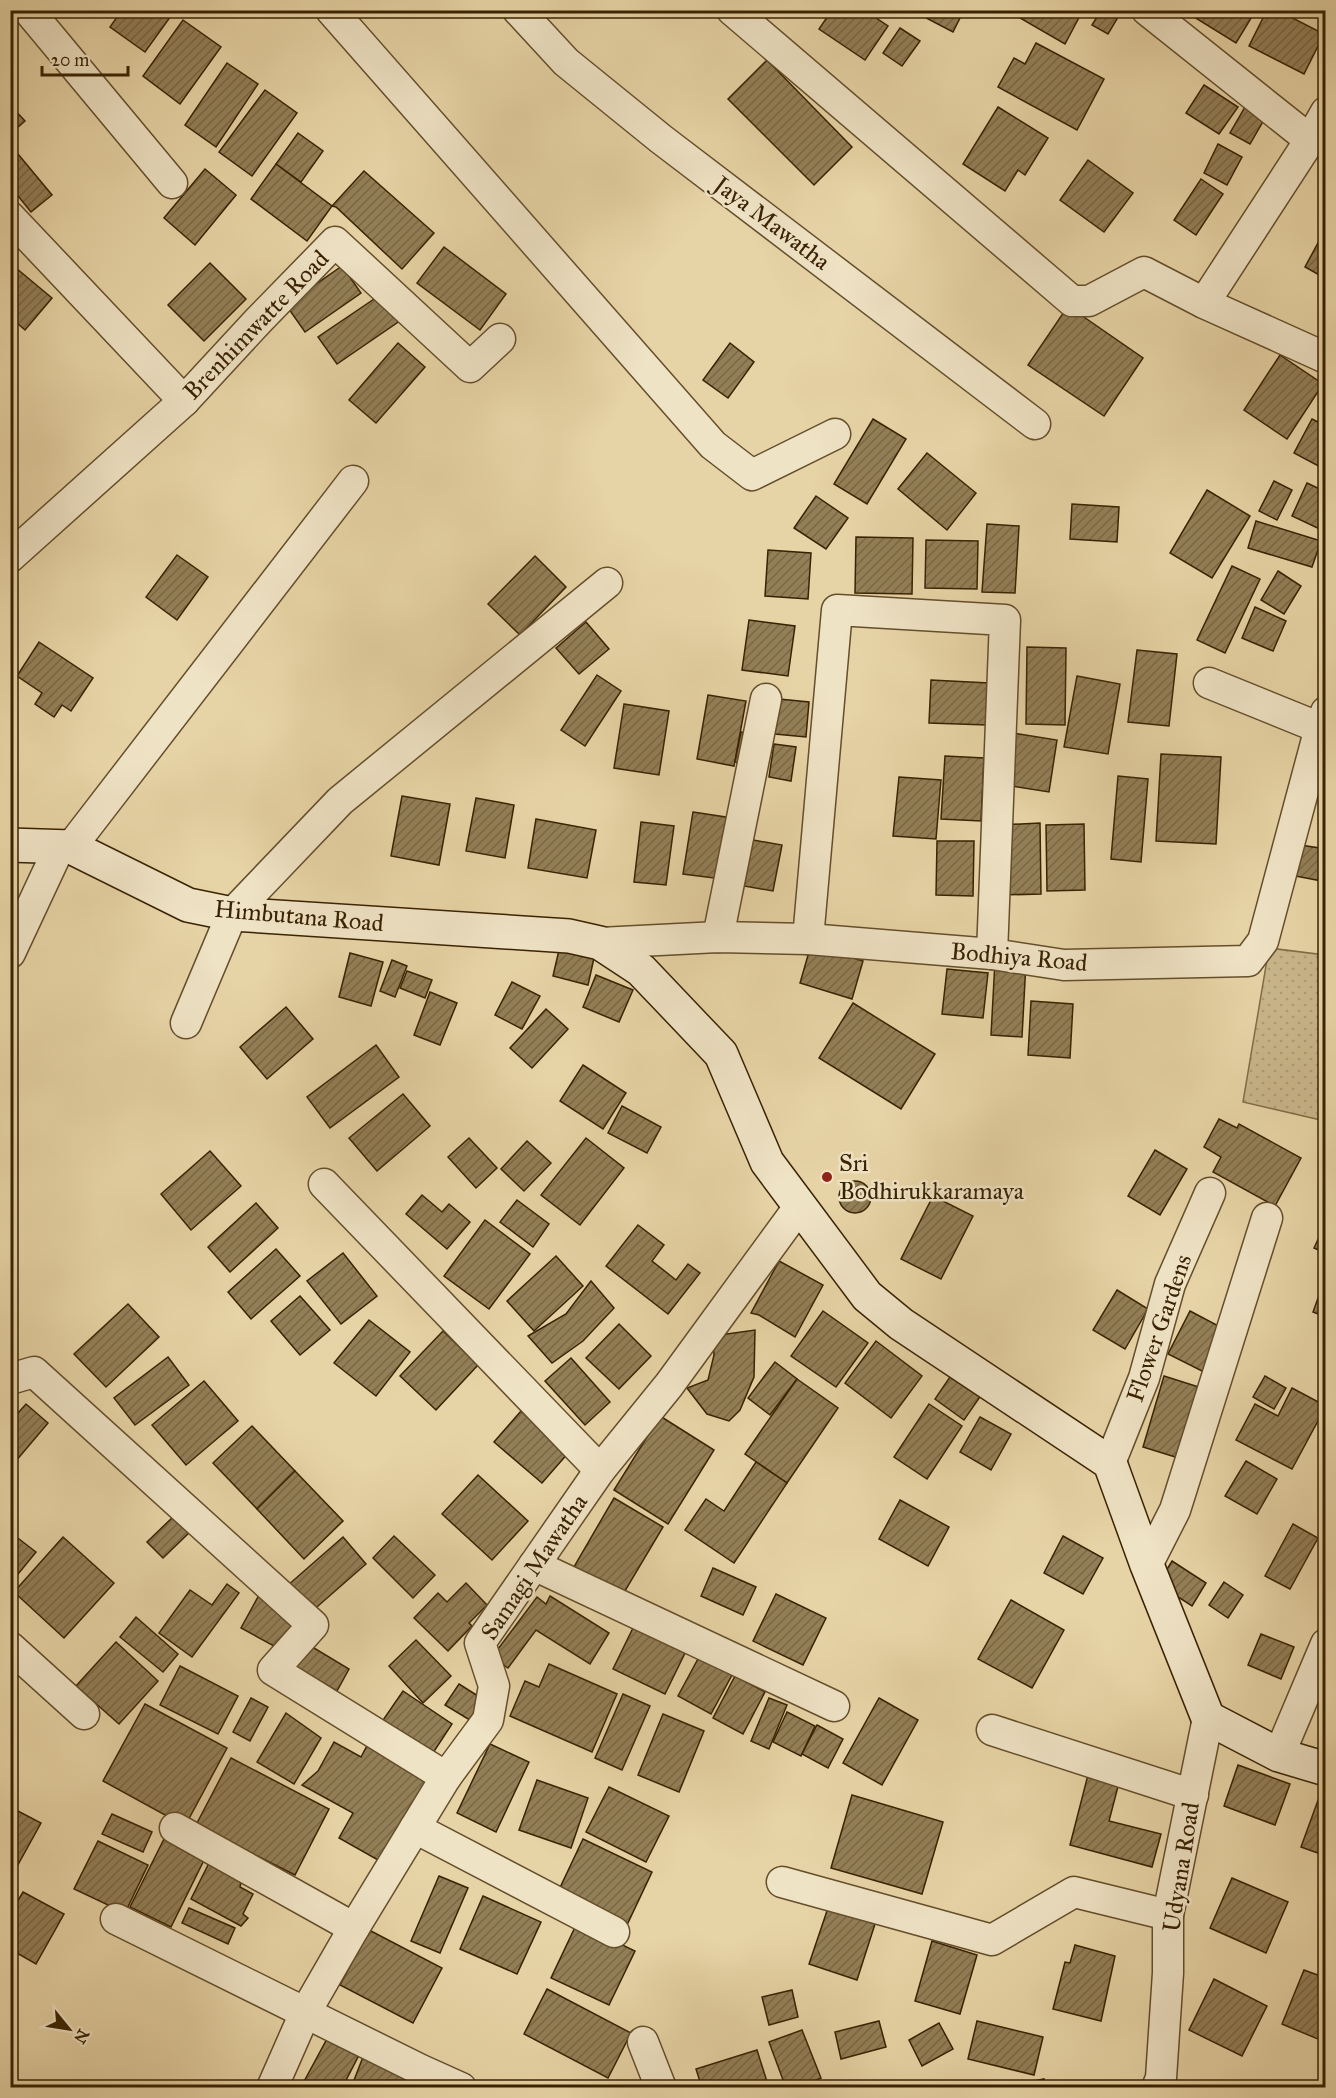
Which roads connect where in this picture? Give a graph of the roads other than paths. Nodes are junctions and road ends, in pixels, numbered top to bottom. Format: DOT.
graph roads {
  1 [pos="28,10"];
  2 [pos="331,10"];
  3 [pos="518,10"];
  4 [pos="732,10"];
  5 [pos="1146,10"];
  6 [pos="1326,112"];
  7 [pos="1310,140"];
  8 [pos="172,183"];
  9 [pos="10,217"];
  10 [pos="1204,303"];
  11 [pos="500,339"];
  12 [pos="1326,358"];
  13 [pos="184,401"];
  14 [pos="1035,424"];
  15 [pos="835,434"];
  16 [pos="353,481"];
  17 [pos="10,556"];
  18 [pos="607,583"];
  19 [pos="1209,683"];
  20 [pos="766,699"];
  21 [pos="1323,720"];
  22 [pos="10,845"];
  23 [pos="66,846"];
  24 [pos="232,914"];
  25 [pos="718,937"];
  26 [pos="808,939"];
  27 [pos="600,943"];
  28 [pos="10,953"];
  29 [pos="992,954"];
  30 [pos="186,1023"];
  31 [pos="324,1184"];
  32 [pos="1210,1193"];
  33 [pos="799,1207"];
  34 [pos="1267,1218"];
  35 [pos="10,1379"];
  36 [pos="1110,1463"];
  37 [pos="600,1470"];
  38 [pos="534,1565"];
  39 [pos="1147,1565"];
  40 [pos="1326,1644"];
  41 [pos="10,1647"];
  42 [pos="834,1706"];
  43 [pos="84,1714"];
  44 [pos="1208,1718"];
  45 [pos="992,1730"];
  46 [pos="1279,1755"];
  47 [pos="1326,1769"];
  48 [pos="446,1777"];
  49 [pos="1193,1795"];
  50 [pos="175,1828"];
  51 [pos="415,1828"];
  52 [pos="782,1882"];
  53 [pos="1168,1915"];
  54 [pos="116,1919"];
  55 [pos="354,1928"];
  56 [pos="614,1932"];
  57 [pos="305,2013"];
  58 [pos="643,2042"];
  59 [pos="272,2088"];
  60 [pos="461,2088"];
  61 [pos="660,2088"];
  62 [pos="1157,2088"];
  1 -- 8 [label="street"];
  2 -- 15 [label="street"];
  3 -- 14 [label="street, Jaya Mawatha"];
  4 -- 10 [label="street"];
  5 -- 7 [label="street"];
  6 -- 7 [label="street"];
  7 -- 10 [label="street"];
  9 -- 13 [label="street"];
  10 -- 12 [label="street"];
  11 -- 13 [label="street, Brenhimwatte Road"];
  13 -- 17 [label="street, Brenhimwatte Road"];
  16 -- 23 [label="street"];
  18 -- 24 [label="street"];
  19 -- 21 [label="street"];
  20 -- 25 [label="street"];
  21 -- 29 [label="street, Bodhiya Road"];
  22 -- 23 [label="street, Himbutana Road"];
  23 -- 24 [label="street, Himbutana Road"];
  23 -- 28 [label="street"];
  24 -- 27 [label="street, Himbutana Road"];
  24 -- 30 [label="street"];
  25 -- 26 [label="street, Bodhiya Road"];
  25 -- 27 [label="street, Bodhiya Road"];
  26 -- 29 [label="street, Bodhiya Road"];
  26 -- 29 [label="street"];
  27 -- 33 [label="street"];
  31 -- 37 [label="street"];
  32 -- 36 [label="street, Flower Gardens"];
  33 -- 36 [label="street"];
  33 -- 37 [label="street, Samagi Mawatha"];
  34 -- 39 [label="street"];
  35 -- 48 [label="street"];
  36 -- 39 [label="street"];
  37 -- 38 [label="street, Samagi Mawatha"];
  38 -- 42 [label="street"];
  38 -- 48 [label="street, Samagi Mawatha"];
  39 -- 44 [label="street"];
  40 -- 46 [label="street"];
  41 -- 43 [label="street"];
  44 -- 46 [label="street"];
  44 -- 49 [label="street, Udyana Road"];
  45 -- 49 [label="street"];
  46 -- 47 [label="street"];
  48 -- 51 [label="street, Samagi Mawatha"];
  49 -- 53 [label="street, Udyana Road"];
  50 -- 55 [label="street"];
  51 -- 55 [label="street, Samagi Mawatha"];
  51 -- 56 [label="street"];
  52 -- 53 [label="street"];
  53 -- 62 [label="street, Udyana Road"];
  54 -- 57 [label="street"];
  55 -- 57 [label="street, Samagi Mawatha"];
  57 -- 59 [label="street, Samagi Mawatha"];
  57 -- 60 [label="street"];
  58 -- 61 [label="street"];
}
